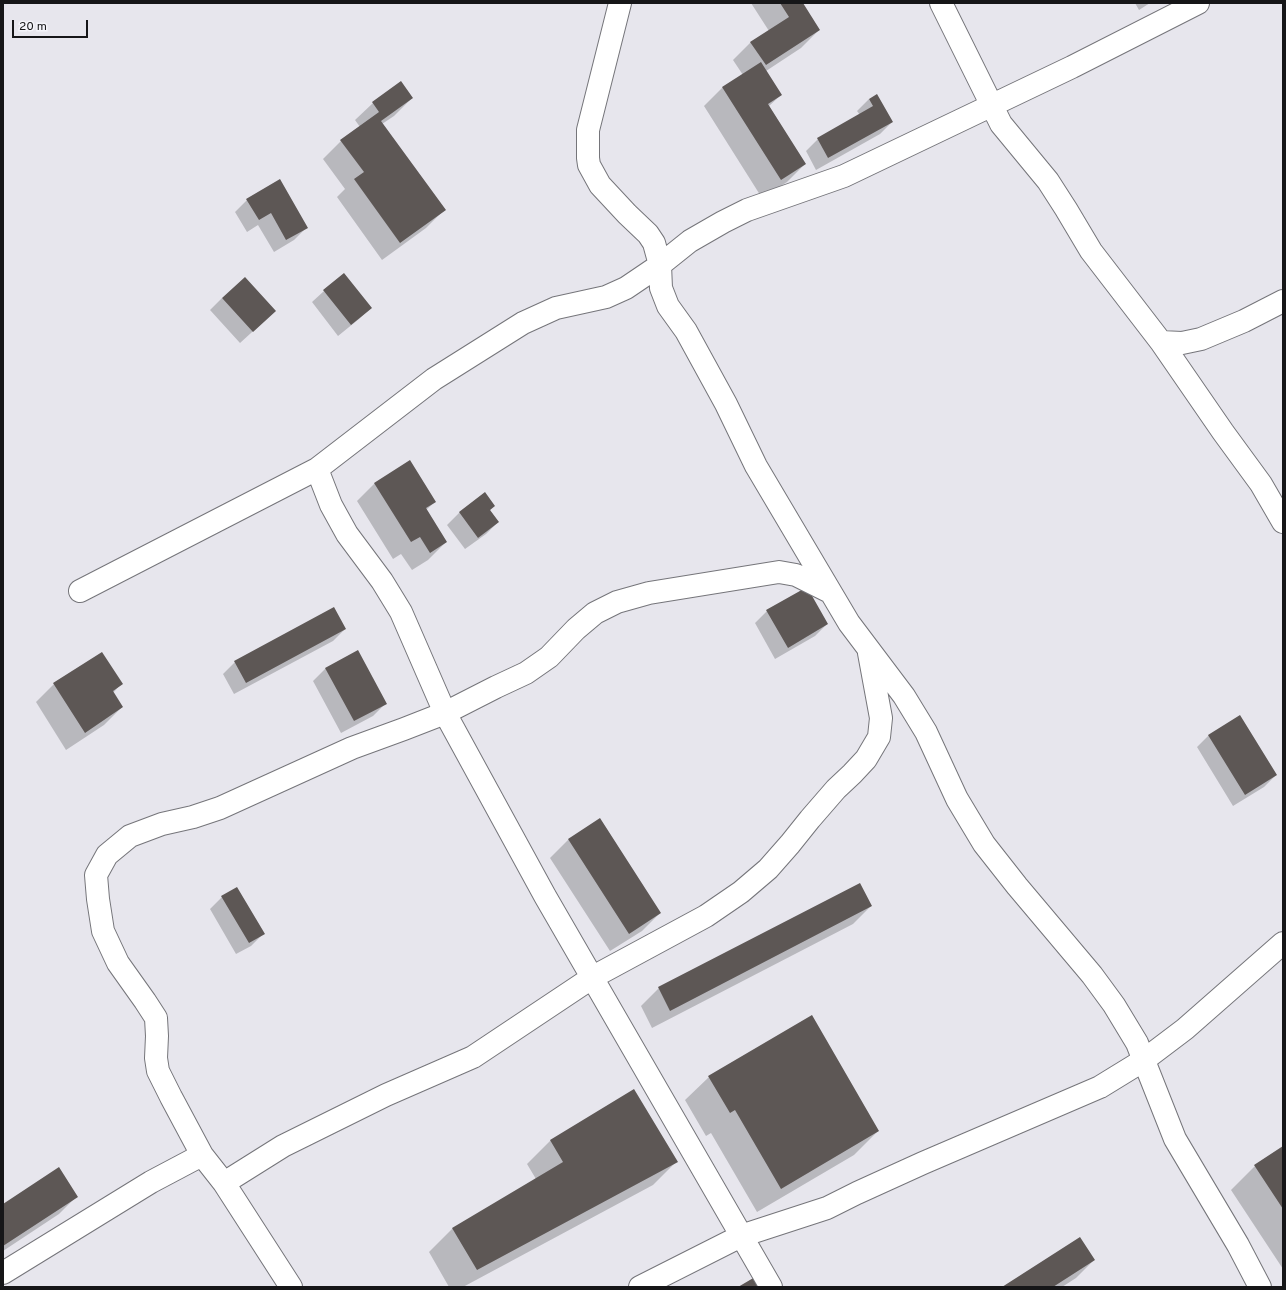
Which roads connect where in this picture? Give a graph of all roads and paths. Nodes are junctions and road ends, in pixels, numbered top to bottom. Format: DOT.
graph roads {
  1 [pos="620,3"];
  2 [pos="941,3"];
  3 [pos="1198,3"];
  4 [pos="991,106"];
  5 [pos="660,265"];
  6 [pos="1283,301"];
  7 [pos="1161,342"];
  8 [pos="316,469"];
  9 [pos="1283,522"];
  10 [pos="80,591"];
  11 [pos="830,592"];
  12 [pos="868,648"];
  13 [pos="445,713"];
  14 [pos="1283,943"];
  15 [pos="593,977"];
  16 [pos="1144,1060"];
  17 [pos="202,1155"];
  18 [pos="224,1183"];
  19 [pos="741,1236"];
  20 [pos="3,1274"];
  21 [pos="291,1287"];
  22 [pos="640,1287"];
  23 [pos="770,1287"];
  24 [pos="1260,1287"];
  1 -- 5 [label="street"];
  2 -- 4 [label="street"];
  3 -- 4 [label="street"];
  4 -- 5 [label="street"];
  4 -- 7 [label="street"];
  5 -- 8 [label="street"];
  5 -- 11 [label="street"];
  6 -- 7 [label="street"];
  7 -- 9 [label="street"];
  8 -- 10 [label="street"];
  8 -- 13 [label="street"];
  11 -- 12 [label="street"];
  11 -- 13 [label="street"];
  12 -- 15 [label="street"];
  12 -- 16 [label="street"];
  13 -- 15 [label="street"];
  13 -- 17 [label="street"];
  14 -- 16 [label="street"];
  15 -- 18 [label="street"];
  15 -- 19 [label="street"];
  16 -- 19 [label="street"];
  16 -- 24 [label="street"];
  17 -- 18 [label="street"];
  17 -- 20 [label="street"];
  18 -- 21 [label="street"];
  19 -- 22 [label="street"];
  19 -- 23 [label="street"];
}
